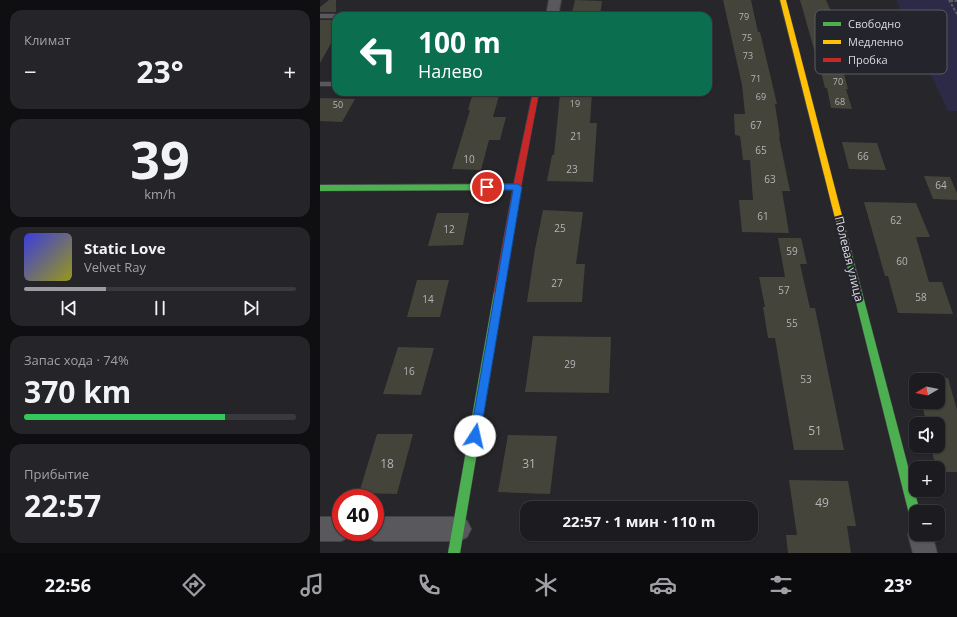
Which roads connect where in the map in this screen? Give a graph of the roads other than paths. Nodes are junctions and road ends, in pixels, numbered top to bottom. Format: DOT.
graph roads {
  1 [pos="555,0"];
  2 [pos="783,0"];
  3 [pos="553,12"];
  4 [pos="320,16"];
  5 [pos="332,16"];
  6 [pos="320,84"];
  7 [pos="332,84"];
  8 [pos="535,96"];
  9 [pos="518,187"];
  10 [pos="320,188"];
  11 [pos="913,505"];
  12 [pos="320,529"];
  13 [pos="332,529"];
  14 [pos="384,529"];
  15 [pos="459,529"];
  16 [pos="922,541"];
  17 [pos="454,553"];
  18 [pos="925,553"];
  1 -- 3 [label="street"];
  2 -- 11 [label="street, Полевая улица"];
  4 -- 5 [label="lane"];
  6 -- 7 [label="lane"];
  8 -- 9 [label="street"];
  9 -- 10 [label="street"];
  9 -- 15 [label="street"];
  12 -- 13 [label="street"];
  14 -- 15 [label="street"];
  15 -- 17 [label="street"];
  16 -- 18 [label="street"];
}
